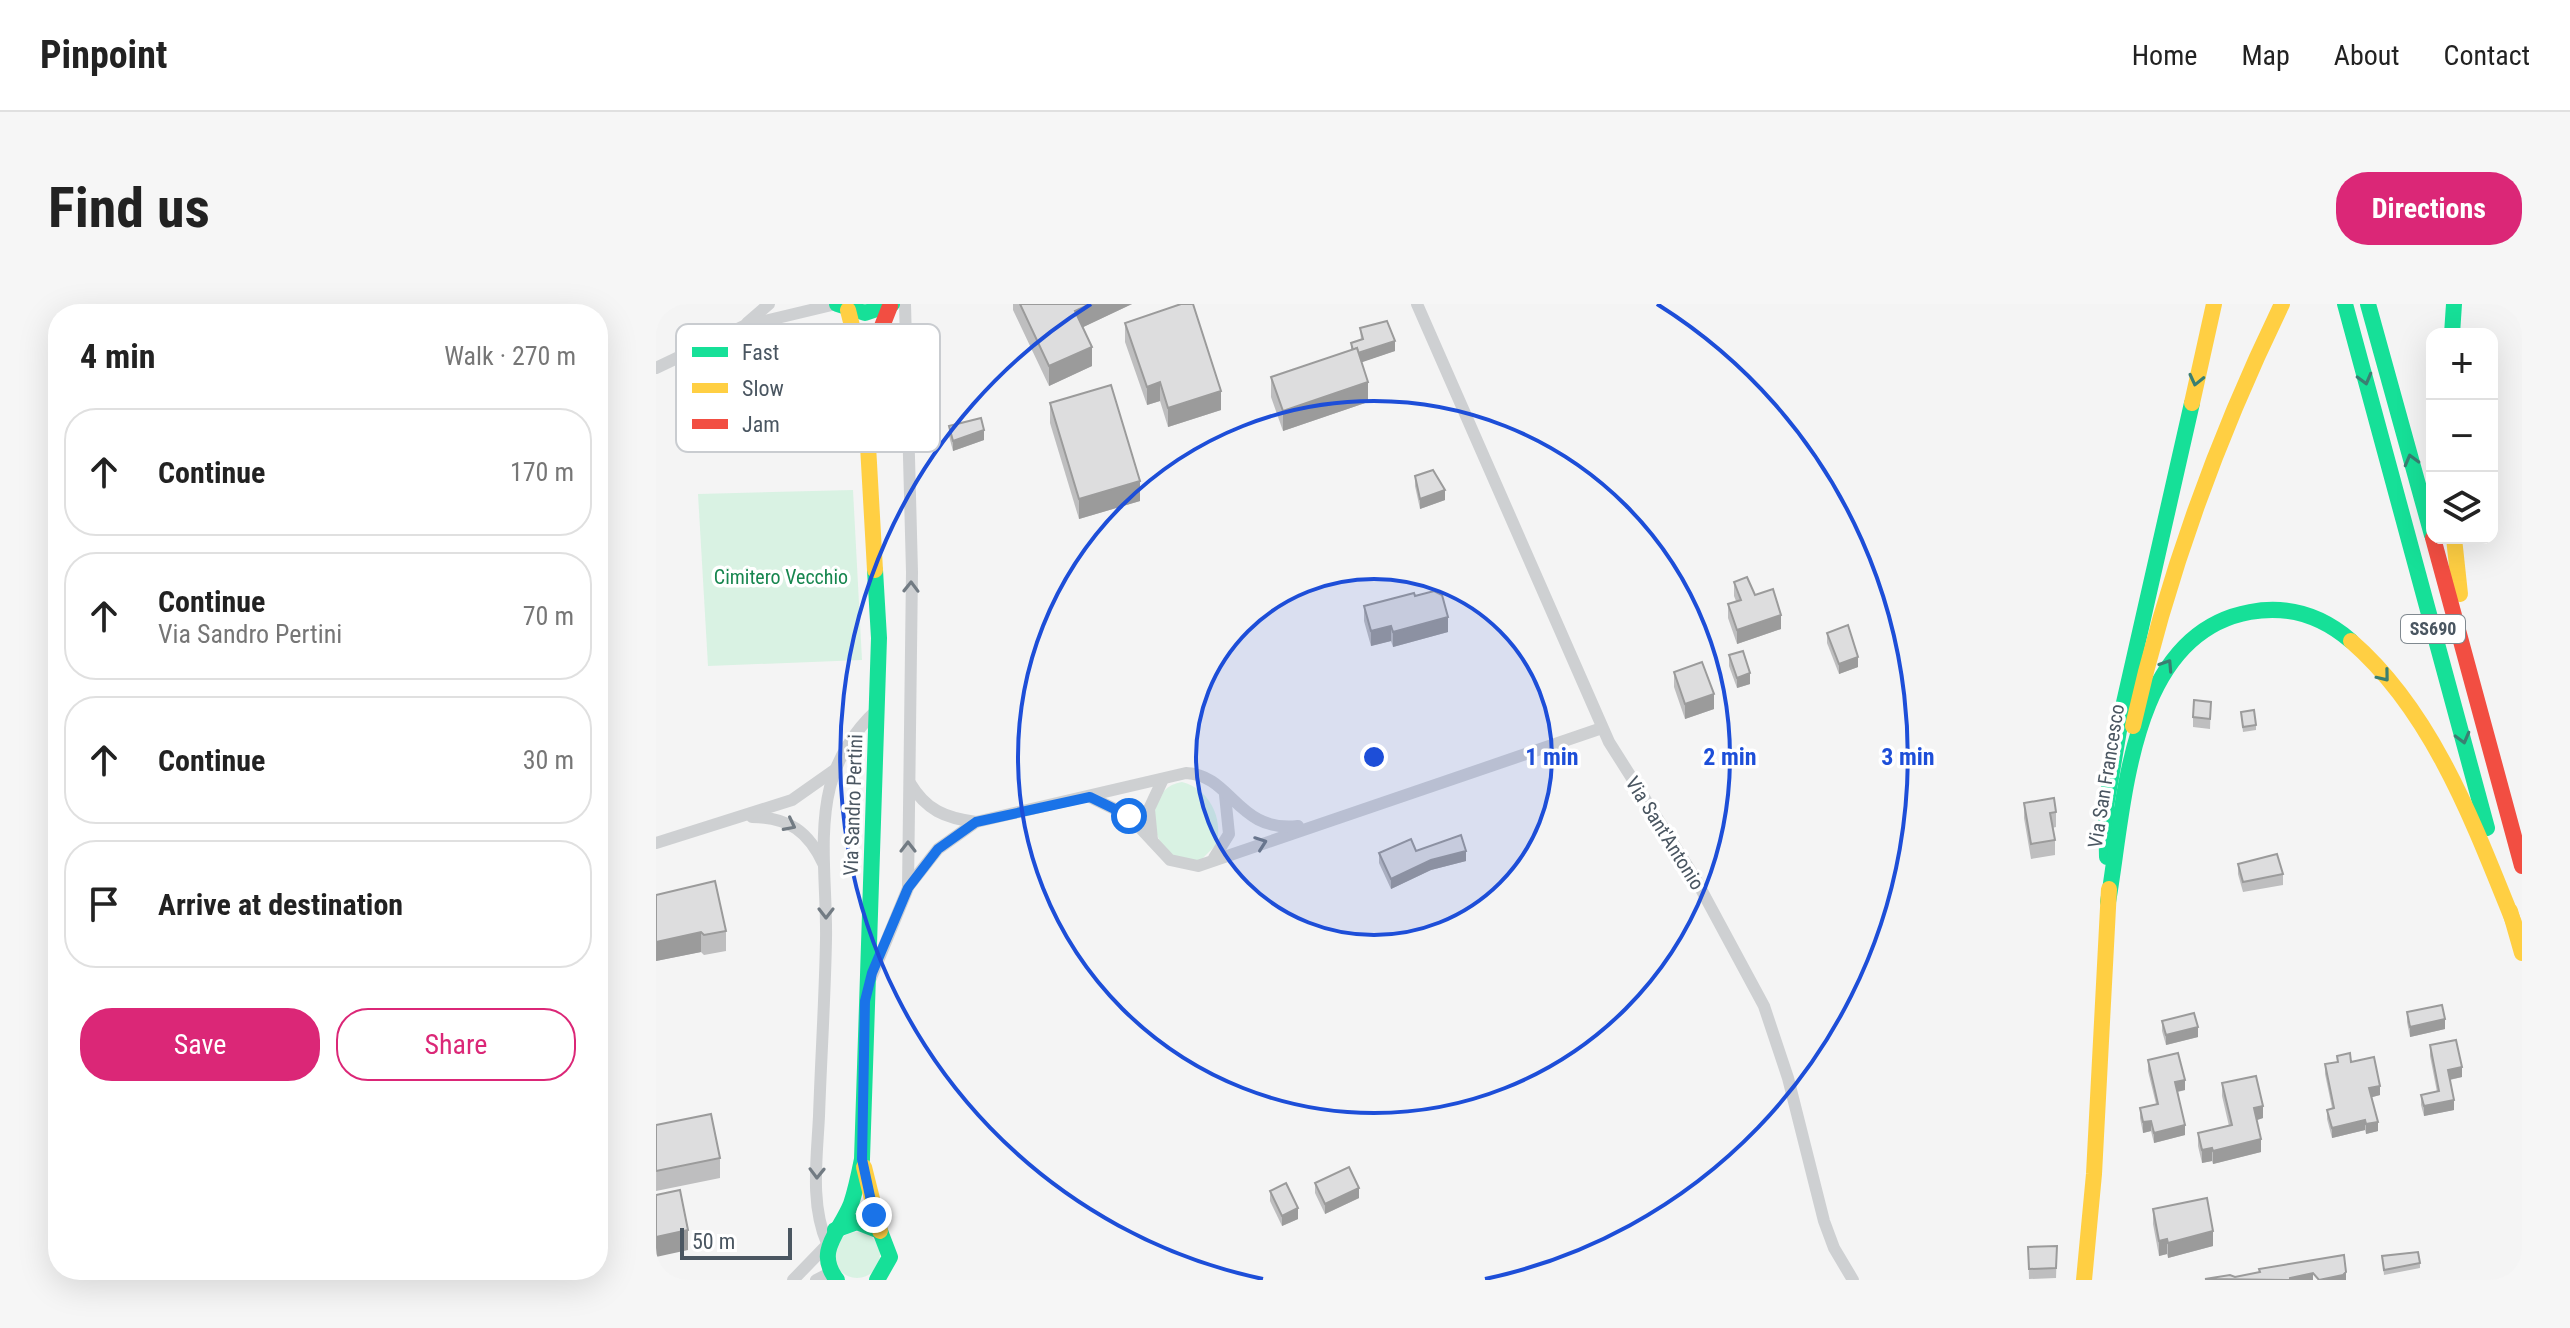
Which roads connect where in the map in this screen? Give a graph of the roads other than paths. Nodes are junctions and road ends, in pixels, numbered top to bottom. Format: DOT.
graph roads {
  1 [pos="769,304"];
  2 [pos="1417,304"];
  3 [pos="2214,304"];
  4 [pos="2282,304"];
  5 [pos="2345,304"];
  6 [pos="2368,304"];
  7 [pos="2454,304"];
  8 [pos="896,305"];
  9 [pos="840,306"];
  10 [pos="746,324"];
  11 [pos="754,324"];
  12 [pos="887,324"];
  13 [pos="2452,328"];
  14 [pos="676,358"];
  15 [pos="656,368"];
  16 [pos="868,452"];
  17 [pos="905,452"];
  18 [pos="2426,514"];
  19 [pos="2434,544"];
  20 [pos="2455,544"];
  21 [pos="2473,683"];
  22 [pos="877,710"];
  23 [pos="1602,728"];
  24 [pos="836,769"];
  25 [pos="1163,779"];
  26 [pos="909,782"];
  27 [pos="1225,795"];
  28 [pos="1090,797"];
  29 [pos="733,819"];
  30 [pos="976,822"];
  31 [pos="1317,823"];
  32 [pos="656,843"];
  33 [pos="1153,844"];
  34 [pos="1205,864"];
  35 [pos="2522,866"];
  36 [pos="826,869"];
  37 [pos="908,888"];
  38 [pos="2108,902"];
  39 [pos="2514,923"];
  40 [pos="2522,953"];
  41 [pos="865,1001"];
  42 [pos="862,1159"];
  43 [pos="880,1231"];
  44 [pos="829,1240"];
  45 [pos="828,1278"];
  46 [pos="793,1280"];
  47 [pos="877,1280"];
  48 [pos="1853,1280"];
  49 [pos="2084,1280"];
  1 -- 10 [label="street"];
  2 -- 23 [label="street, Via Sant'Antonio"];
  3 -- 38 [label="main road, one-way"];
  4 -- 38 [label="main road, Via San Francesco"];
  5 -- 39 [label="main road, SS690, one-way"];
  18 -- 6 [label="main road, SS690, one-way"];
  7 -- 13 [label="main road"];
  8 -- 9 [label="main road"];
  8 -- 12 [label="main road, Via Sandro Pertini"];
  9 -- 11 [label="street"];
  14 -- 15 [label="street"];
  16 -- 22 [label="main road, Via Sandro Pertini"];
  26 -- 17 [label="street, one-way"];
  19 -- 21 [label="main road, SS690"];
  20 -- 21 [label="main road"];
  21 -- 35 [label="main road, SS690"];
  22 -- 24 [label="street"];
  22 -- 41 [label="main road, Via Sandro Pertini"];
  23 -- 31 [label="street"];
  23 -- 48 [label="street, Via Sant'Antonio"];
  24 -- 29 [label="street"];
  24 -- 36 [label="street"];
  25 -- 27 [label="street"];
  25 -- 28 [label="street"];
  25 -- 33 [label="street"];
  26 -- 30 [label="street"];
  37 -- 26 [label="street, one-way"];
  27 -- 31 [label="street"];
  27 -- 34 [label="street"];
  28 -- 30 [label="street"];
  28 -- 33 [label="street"];
  29 -- 32 [label="street"];
  29 -- 36 [label="street, one-way"];
  30 -- 37 [label="street"];
  34 -- 31 [label="street, one-way"];
  33 -- 34 [label="street"];
  36 -- 44 [label="street, one-way"];
  37 -- 41 [label="street"];
  38 -- 39 [label="main road, one-way"];
  38 -- 49 [label="main road, Via San Francesco"];
  39 -- 40 [label="main road, SS690"];
  41 -- 42 [label="main road, Via Sandro Pertini"];
  42 -- 43 [label="main road"];
  42 -- 44 [label="main road, Via Sandro Pertini"];
  43 -- 44 [label="main road"];
  43 -- 47 [label="main road"];
  44 -- 45 [label="main road"];
  44 -- 46 [label="street"];
}
